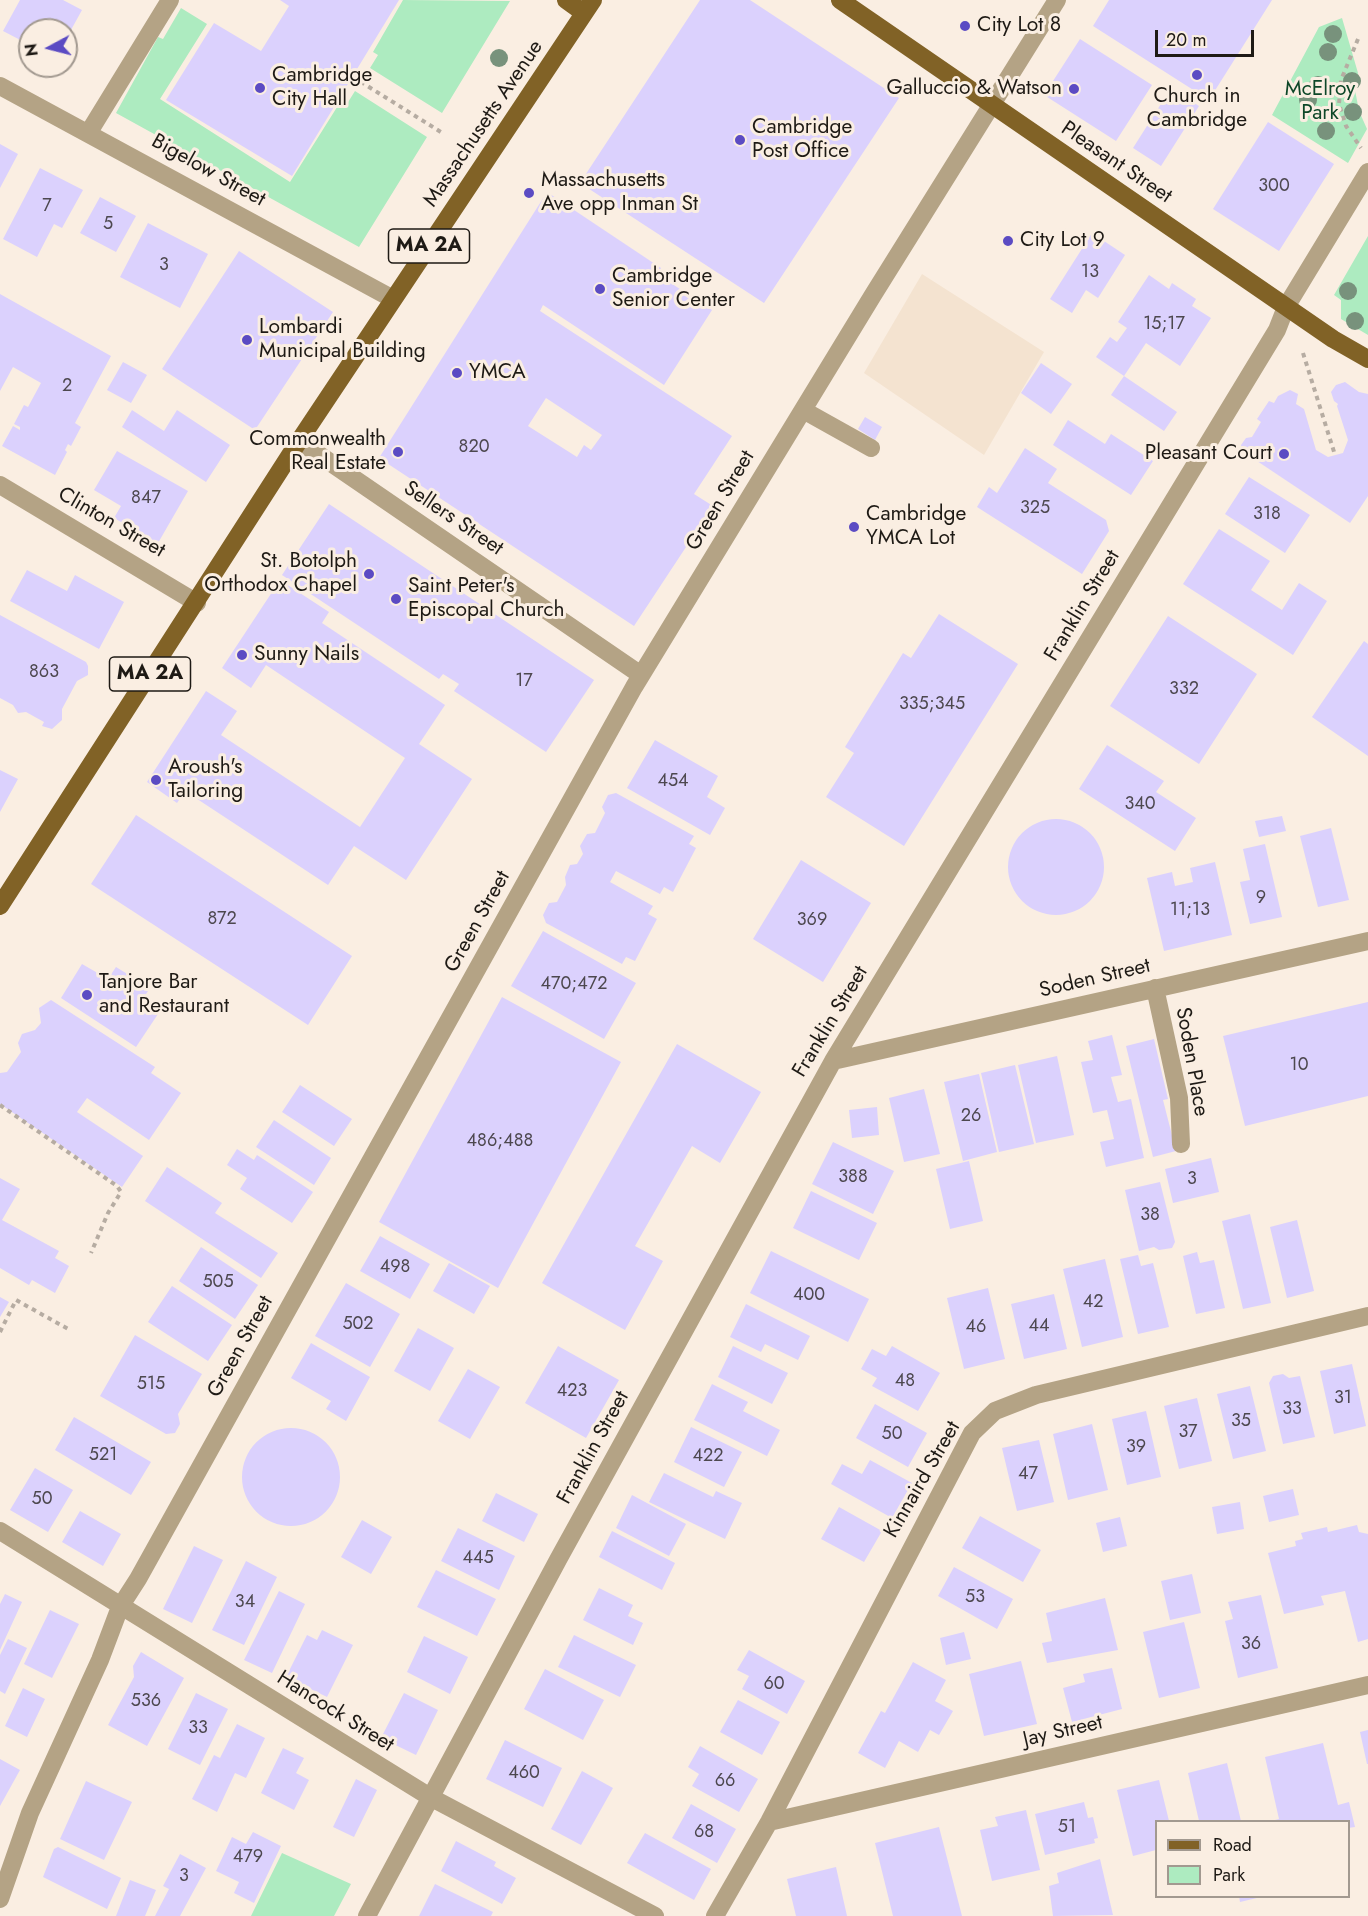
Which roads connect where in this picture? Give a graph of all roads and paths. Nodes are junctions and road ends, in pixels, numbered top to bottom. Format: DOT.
graph roads {
  1 [pos="170,0"];
  2 [pos="566,0"];
  3 [pos="840,0"];
  4 [pos="1057,0"];
  5 [pos="589,6"];
  6 [pos="1358,39"];
  7 [pos="353,77"];
  8 [pos="0,86"];
  9 [pos="991,105"];
  10 [pos="89,132"];
  11 [pos="444,134"];
  12 [pos="1361,148"];
  13 [pos="1368,172"];
  14 [pos="393,299"];
  15 [pos="1286,307"];
  16 [pos="1303,353"];
  17 [pos="1368,359"];
  18 [pos="803,410"];
  19 [pos="299,441"];
  20 [pos="871,448"];
  21 [pos="1335,455"];
  22 [pos="0,485"];
  23 [pos="197,603"];
  24 [pos="641,675"];
  25 [pos="0,905"];
  26 [pos="1368,941"];
  27 [pos="1155,988"];
  28 [pos="833,1062"];
  29 [pos="0,1105"];
  30 [pos="1181,1144"];
  31 [pos="91,1253"];
  32 [pos="1368,1316"];
  33 [pos="70,1330"];
  34 [pos="0,1332"];
  35 [pos="0,1531"];
  36 [pos="120,1607"];
  37 [pos="1368,1685"];
  38 [pos="430,1797"];
  39 [pos="769,1822"];
  40 [pos="0,1899"];
  41 [pos="367,1916"];
  42 [pos="655,1916"];
  43 [pos="715,1916"];
  1 -- 10 [label="street"];
  2 -- 5 [label="main road"];
  3 -- 9 [label="main road, Pleasant Street"];
  4 -- 9 [label="street, Green Street"];
  5 -- 14 [label="main road, Massachusetts Avenue / MA 2A"];
  6 -- 12 [label="path"];
  7 -- 11 [label="path"];
  8 -- 10 [label="street, Bigelow Street"];
  9 -- 15 [label="main road, Pleasant Street"];
  9 -- 18 [label="street, Green Street"];
  10 -- 14 [label="street, Bigelow Street"];
  13 -- 15 [label="street, Franklin Street"];
  14 -- 19 [label="main road, Massachusetts Avenue / MA 2A"];
  15 -- 17 [label="main road, Pleasant Street"];
  15 -- 28 [label="street, Franklin Street"];
  16 -- 21 [label="path"];
  18 -- 20 [label="street"];
  18 -- 24 [label="street, Green Street"];
  19 -- 23 [label="main road, Massachusetts Avenue / MA 2A"];
  19 -- 24 [label="street, Sellers Street"];
  22 -- 23 [label="street, Clinton Street"];
  23 -- 25 [label="main road, Massachusetts Avenue / MA 2A"];
  24 -- 36 [label="street, Green Street"];
  26 -- 27 [label="street, Soden Street"];
  27 -- 28 [label="street, Soden Street"];
  27 -- 30 [label="street, Soden Place"];
  28 -- 38 [label="street, Franklin Street"];
  29 -- 31 [label="path"];
  32 -- 39 [label="street, Kinnaird Street"];
  33 -- 34 [label="path"];
  35 -- 36 [label="street, Hancock Street"];
  36 -- 38 [label="street, Hancock Street"];
  36 -- 40 [label="street, Green Street"];
  37 -- 39 [label="street, Jay Street"];
  38 -- 41 [label="street, Franklin Street"];
  38 -- 42 [label="street, Hancock Street"];
  39 -- 43 [label="street, Kinnaird Street"];
}
